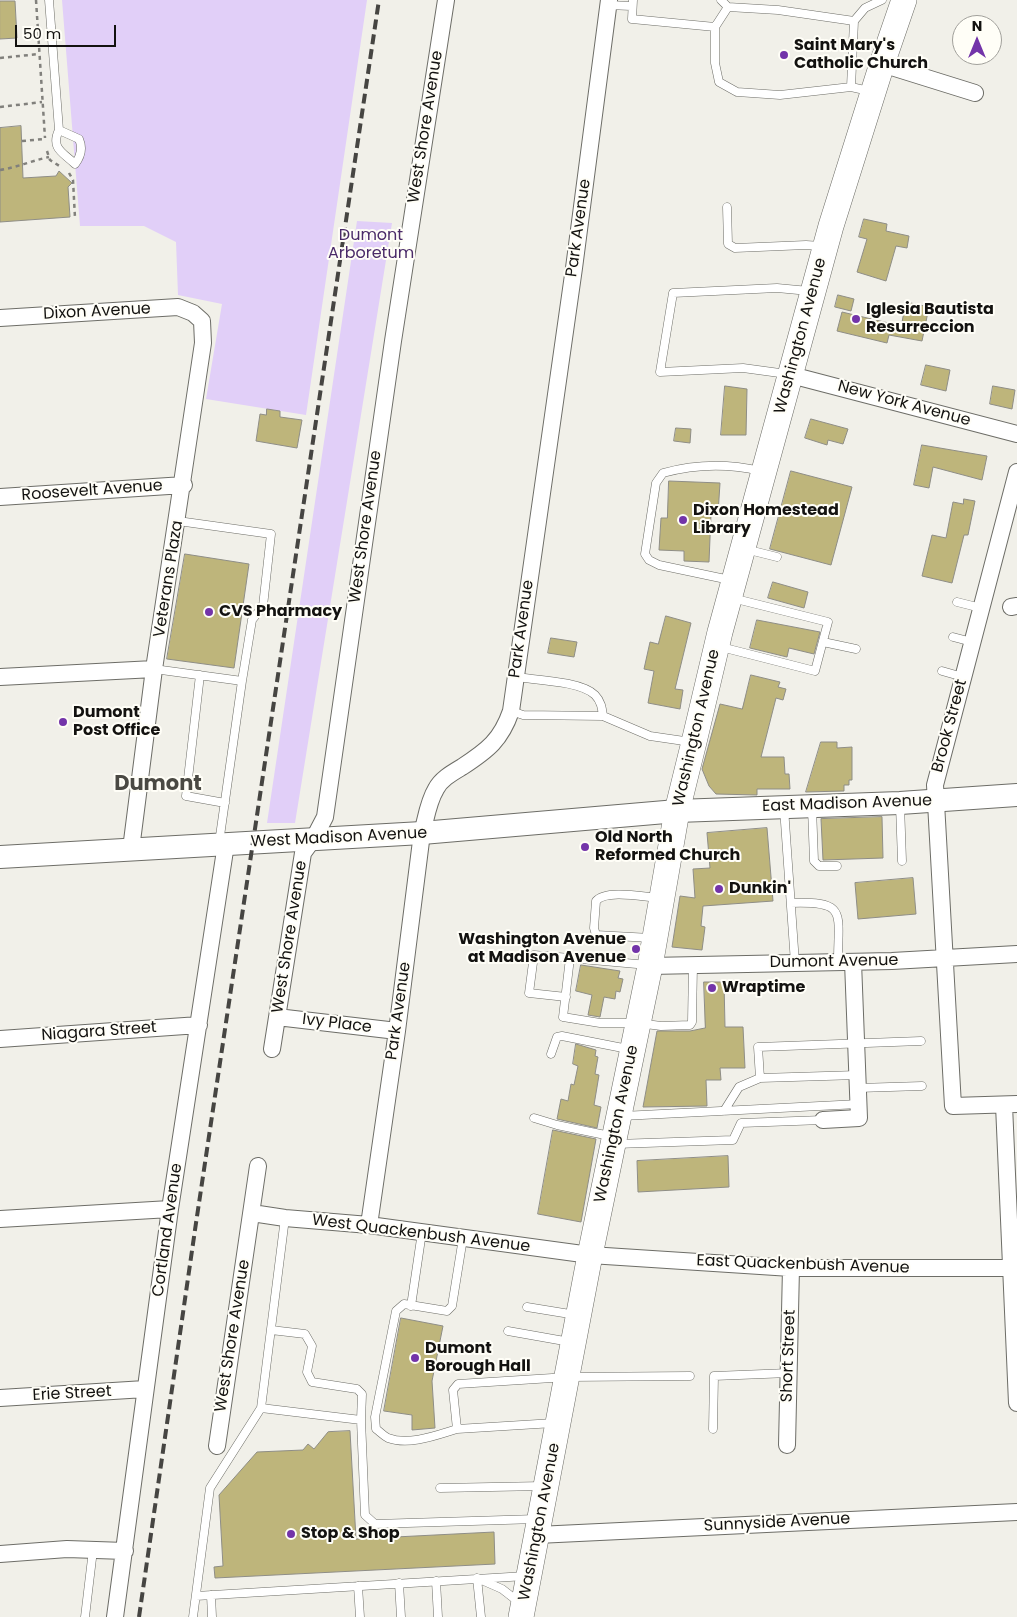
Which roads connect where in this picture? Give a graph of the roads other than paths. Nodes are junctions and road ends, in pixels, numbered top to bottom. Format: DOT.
graph roads {
  1 [pos="49,0"];
  2 [pos="446,0"];
  3 [pos="721,0"];
  4 [pos="897,1"];
  5 [pos="609,2"];
  6 [pos="632,3"];
  7 [pos="728,7"];
  8 [pos="854,21"];
  9 [pos="716,27"];
  10 [pos="882,64"];
  11 [pos="862,89"];
  12 [pos="975,93"];
  13 [pos="59,130"];
  14 [pos="727,207"];
  15 [pos="825,247"];
  16 [pos="814,291"];
  17 [pos="193,313"];
  18 [pos="0,318"];
  19 [pos="791,375"];
  20 [pos="1017,434"];
  21 [pos="764,472"];
  22 [pos="1017,472"];
  23 [pos="184,485"];
  24 [pos="0,497"];
  25 [pos="178,521"];
  26 [pos="743,548"];
  27 [pos="777,557"];
  28 [pos="732,589"];
  29 [pos="957,602"];
  30 [pos="981,608"];
  31 [pos="953,637"];
  32 [pos="823,642"];
  33 [pos="972,642"];
  34 [pos="717,645"];
  35 [pos="856,649"];
  36 [pos="154,669"];
  37 [pos="942,671"];
  38 [pos="200,675"];
  39 [pos="0,677"];
  40 [pos="516,677"];
  41 [pos="963,677"];
  42 [pos="242,681"];
  43 [pos="511,711"];
  44 [pos="603,716"];
  45 [pos="694,742"];
  46 [pos="1017,795"];
  47 [pos="935,801"];
  48 [pos="225,803"];
  49 [pos="900,804"];
  50 [pos="784,806"];
  51 [pos="812,806"];
  52 [pos="677,811"];
  53 [pos="422,833"];
  54 [pos="314,838"];
  55 [pos="223,844"];
  56 [pos="131,849"];
  57 [pos="0,858"];
  58 [pos="902,861"];
  59 [pos="837,866"];
  60 [pos="662,898"];
  61 [pos="791,903"];
  62 [pos="655,938"];
  63 [pos="1017,954"];
  64 [pos="570,958"];
  65 [pos="944,959"];
  66 [pos="846,962"];
  67 [pos="795,963"];
  68 [pos="694,965"];
  69 [pos="650,966"];
  70 [pos="566,997"];
  71 [pos="277,1017"];
  72 [pos="638,1023"];
  73 [pos="199,1025"];
  74 [pos="397,1031"];
  75 [pos="0,1039"];
  76 [pos="921,1041"];
  77 [pos="856,1044"];
  78 [pos="272,1049"];
  79 [pos="633,1049"];
  80 [pos="551,1054"];
  81 [pos="760,1078"];
  82 [pos="922,1086"];
  83 [pos="859,1096"];
  84 [pos="1010,1105"];
  85 [pos="724,1111"];
  86 [pos="534,1118"];
  87 [pos="823,1120"];
  88 [pos="616,1132"];
  89 [pos="258,1166"];
  90 [pos="170,1210"];
  91 [pos="252,1213"];
  92 [pos="285,1218"];
  93 [pos="0,1220"];
  94 [pos="369,1224"];
  95 [pos="422,1232"];
  96 [pos="464,1238"];
  97 [pos="590,1255"];
  98 [pos="792,1268"];
  99 [pos="1014,1268"];
  100 [pos="411,1306"];
  101 [pos="527,1307"];
  102 [pos="580,1316"];
  103 [pos="271,1330"];
  104 [pos="508,1331"];
  105 [pos="575,1342"];
  106 [pos="788,1373"];
  107 [pos="690,1376"];
  108 [pos="568,1377"];
  109 [pos="145,1389"];
  110 [pos="0,1398"];
  111 [pos="1017,1403"];
  112 [pos="261,1408"];
  113 [pos="361,1420"];
  114 [pos="559,1423"];
  115 [pos="457,1428"];
  116 [pos="713,1429"];
  117 [pos="786,1445"];
  118 [pos="217,1446"];
  119 [pos="547,1486"];
  120 [pos="440,1488"];
  121 [pos="1017,1512"];
  122 [pos="539,1527"];
  123 [pos="94,1549"];
  124 [pos="125,1551"];
  125 [pos="0,1554"];
  126 [pos="529,1576"];
  127 [pos="478,1578"];
  128 [pos="436,1581"];
  129 [pos="399,1584"];
  130 [pos="358,1586"];
  131 [pos="211,1595"];
  132 [pos="196,1596"];
  133 [pos="522,1611"];
  134 [pos="85,1617"];
  135 [pos="115,1617"];
  136 [pos="193,1617"];
  137 [pos="212,1617"];
  138 [pos="360,1617"];
  139 [pos="401,1617"];
  140 [pos="438,1617"];
  141 [pos="480,1617"];
  1 -- 13 [label="lane"];
  2 -- 54 [label="street, West Shore Avenue"];
  3 -- 7 [label="lane"];
  4 -- 8 [label="lane"];
  4 -- 10 [label="main road, Washington Avenue"];
  5 -- 6 [label="lane"];
  5 -- 40 [label="street, Park Avenue"];
  6 -- 9 [label="lane"];
  7 -- 8 [label="lane"];
  7 -- 9 [label="lane"];
  8 -- 11 [label="lane"];
  9 -- 11 [label="lane"];
  10 -- 11 [label="main road, Washington Avenue"];
  10 -- 12 [label="street"];
  11 -- 15 [label="main road, Washington Avenue"];
  13 -- 13 [label="lane"];
  14 -- 15 [label="lane"];
  15 -- 16 [label="main road, Washington Avenue"];
  16 -- 19 [label="main road, Washington Avenue"];
  16 -- 19 [label="lane"];
  17 -- 18 [label="street, Dixon Avenue"];
  17 -- 23 [label="street, Veterans Plaza"];
  19 -- 20 [label="street, New York Avenue"];
  19 -- 21 [label="main road, Washington Avenue"];
  21 -- 26 [label="main road, Washington Avenue"];
  21 -- 28 [label="lane"];
  22 -- 30 [label="street, Brook Street"];
  23 -- 24 [label="street, Roosevelt Avenue"];
  23 -- 25 [label="street, Veterans Plaza"];
  25 -- 36 [label="street, Veterans Plaza"];
  25 -- 42 [label="lane"];
  26 -- 27 [label="lane"];
  26 -- 28 [label="main road, Washington Avenue"];
  28 -- 32 [label="lane"];
  28 -- 34 [label="main road, Washington Avenue"];
  29 -- 30 [label="lane"];
  30 -- 33 [label="street, Brook Street"];
  31 -- 33 [label="lane"];
  32 -- 34 [label="lane"];
  32 -- 35 [label="lane"];
  33 -- 41 [label="street, Brook Street"];
  34 -- 45 [label="main road, Washington Avenue"];
  36 -- 38 [label="lane"];
  36 -- 39 [label="street"];
  36 -- 56 [label="street, Veterans Plaza"];
  37 -- 41 [label="lane"];
  38 -- 42 [label="lane"];
  38 -- 48 [label="lane"];
  40 -- 43 [label="street, Park Avenue"];
  40 -- 44 [label="lane"];
  41 -- 47 [label="street, Brook Street"];
  42 -- 48 [label="lane"];
  43 -- 44 [label="lane"];
  43 -- 53 [label="street, Park Avenue"];
  44 -- 45 [label="lane"];
  45 -- 52 [label="main road, Washington Avenue"];
  46 -- 47 [label="main road, East Madison Avenue"];
  47 -- 49 [label="main road, East Madison Avenue"];
  47 -- 65 [label="street, Brook Street"];
  48 -- 55 [label="lane"];
  49 -- 51 [label="main road, East Madison Avenue"];
  49 -- 58 [label="lane"];
  50 -- 51 [label="main road, East Madison Avenue"];
  50 -- 52 [label="main road, East Madison Avenue"];
  50 -- 61 [label="lane"];
  51 -- 59 [label="lane"];
  52 -- 53 [label="main road, West Madison Avenue"];
  52 -- 60 [label="main road, Washington Avenue"];
  53 -- 54 [label="main road, West Madison Avenue"];
  53 -- 74 [label="street, Park Avenue"];
  54 -- 55 [label="main road, West Madison Avenue"];
  54 -- 71 [label="street, West Shore Avenue"];
  55 -- 56 [label="main road, West Madison Avenue"];
  55 -- 73 [label="street, Cortland Avenue"];
  56 -- 57 [label="main road, West Madison Avenue"];
  60 -- 62 [label="main road, Washington Avenue"];
  60 -- 62 [label="lane"];
  61 -- 66 [label="lane"];
  61 -- 67 [label="lane"];
  62 -- 69 [label="main road, Washington Avenue"];
  63 -- 65 [label="street, Dumont Avenue"];
  64 -- 69 [label="lane"];
  64 -- 70 [label="lane"];
  64 -- 70 [label="lane"];
  65 -- 66 [label="street, Dumont Avenue"];
  65 -- 84 [label="street, Brook Street"];
  66 -- 67 [label="street, Dumont Avenue"];
  66 -- 77 [label="street"];
  67 -- 68 [label="street, Dumont Avenue"];
  68 -- 69 [label="street, Dumont Avenue"];
  68 -- 72 [label="lane"];
  69 -- 72 [label="main road, Washington Avenue"];
  70 -- 72 [label="lane"];
  71 -- 74 [label="street, Ivy Place"];
  71 -- 78 [label="street, West Shore Avenue"];
  72 -- 79 [label="main road, Washington Avenue"];
  73 -- 75 [label="street, Niagara Street"];
  73 -- 90 [label="street, Cortland Avenue"];
  74 -- 94 [label="street, Park Avenue"];
  76 -- 77 [label="lane"];
  77 -- 81 [label="lane"];
  77 -- 83 [label="street"];
  79 -- 80 [label="lane"];
  79 -- 88 [label="main road, Washington Avenue"];
  81 -- 83 [label="lane"];
  81 -- 85 [label="lane"];
  82 -- 83 [label="lane"];
  83 -- 85 [label="lane"];
  83 -- 87 [label="street"];
  84 -- 99 [label="street"];
  85 -- 88 [label="lane"];
  86 -- 88 [label="lane"];
  87 -- 88 [label="lane"];
  88 -- 97 [label="main road, Washington Avenue"];
  89 -- 91 [label="street, West Shore Avenue"];
  90 -- 93 [label="street"];
  90 -- 109 [label="street, Cortland Avenue"];
  91 -- 92 [label="street, West Quackenbush Avenue"];
  91 -- 118 [label="street, West Shore Avenue"];
  92 -- 94 [label="street, West Quackenbush Avenue"];
  92 -- 103 [label="lane"];
  94 -- 95 [label="street, West Quackenbush Avenue"];
  95 -- 96 [label="street, West Quackenbush Avenue"];
  95 -- 100 [label="lane"];
  96 -- 97 [label="street, West Quackenbush Avenue"];
  96 -- 100 [label="lane"];
  97 -- 98 [label="street, East Quackenbush Avenue"];
  97 -- 102 [label="main road, Washington Avenue"];
  98 -- 99 [label="street, East Quackenbush Avenue"];
  98 -- 106 [label="street, Short Street"];
  99 -- 111 [label="street"];
  100 -- 115 [label="lane"];
  101 -- 102 [label="lane"];
  102 -- 105 [label="main road, Washington Avenue"];
  103 -- 112 [label="lane"];
  103 -- 113 [label="lane"];
  104 -- 105 [label="lane"];
  105 -- 108 [label="main road, Washington Avenue"];
  106 -- 116 [label="lane"];
  106 -- 117 [label="street, Short Street"];
  107 -- 108 [label="lane"];
  108 -- 114 [label="main road, Washington Avenue"];
  108 -- 115 [label="lane"];
  109 -- 110 [label="street, Erie Street"];
  109 -- 124 [label="street, Cortland Avenue"];
  112 -- 113 [label="lane"];
  112 -- 132 [label="lane"];
  113 -- 122 [label="lane"];
  114 -- 115 [label="lane"];
  114 -- 119 [label="main road, Washington Avenue"];
  119 -- 120 [label="lane"];
  119 -- 122 [label="main road, Washington Avenue"];
  121 -- 122 [label="street, Sunnyside Avenue"];
  122 -- 126 [label="main road, Washington Avenue"];
  123 -- 124 [label="street"];
  123 -- 125 [label="street"];
  123 -- 134 [label="lane"];
  124 -- 135 [label="street, Cortland Avenue"];
  126 -- 127 [label="lane"];
  126 -- 133 [label="main road, Washington Avenue"];
  127 -- 128 [label="lane"];
  127 -- 133 [label="lane"];
  127 -- 141 [label="lane"];
  128 -- 129 [label="lane"];
  128 -- 140 [label="lane"];
  129 -- 130 [label="lane"];
  129 -- 139 [label="lane"];
  130 -- 131 [label="lane"];
  130 -- 138 [label="lane"];
  131 -- 132 [label="lane"];
  131 -- 137 [label="lane"];
  132 -- 136 [label="lane"];
}
